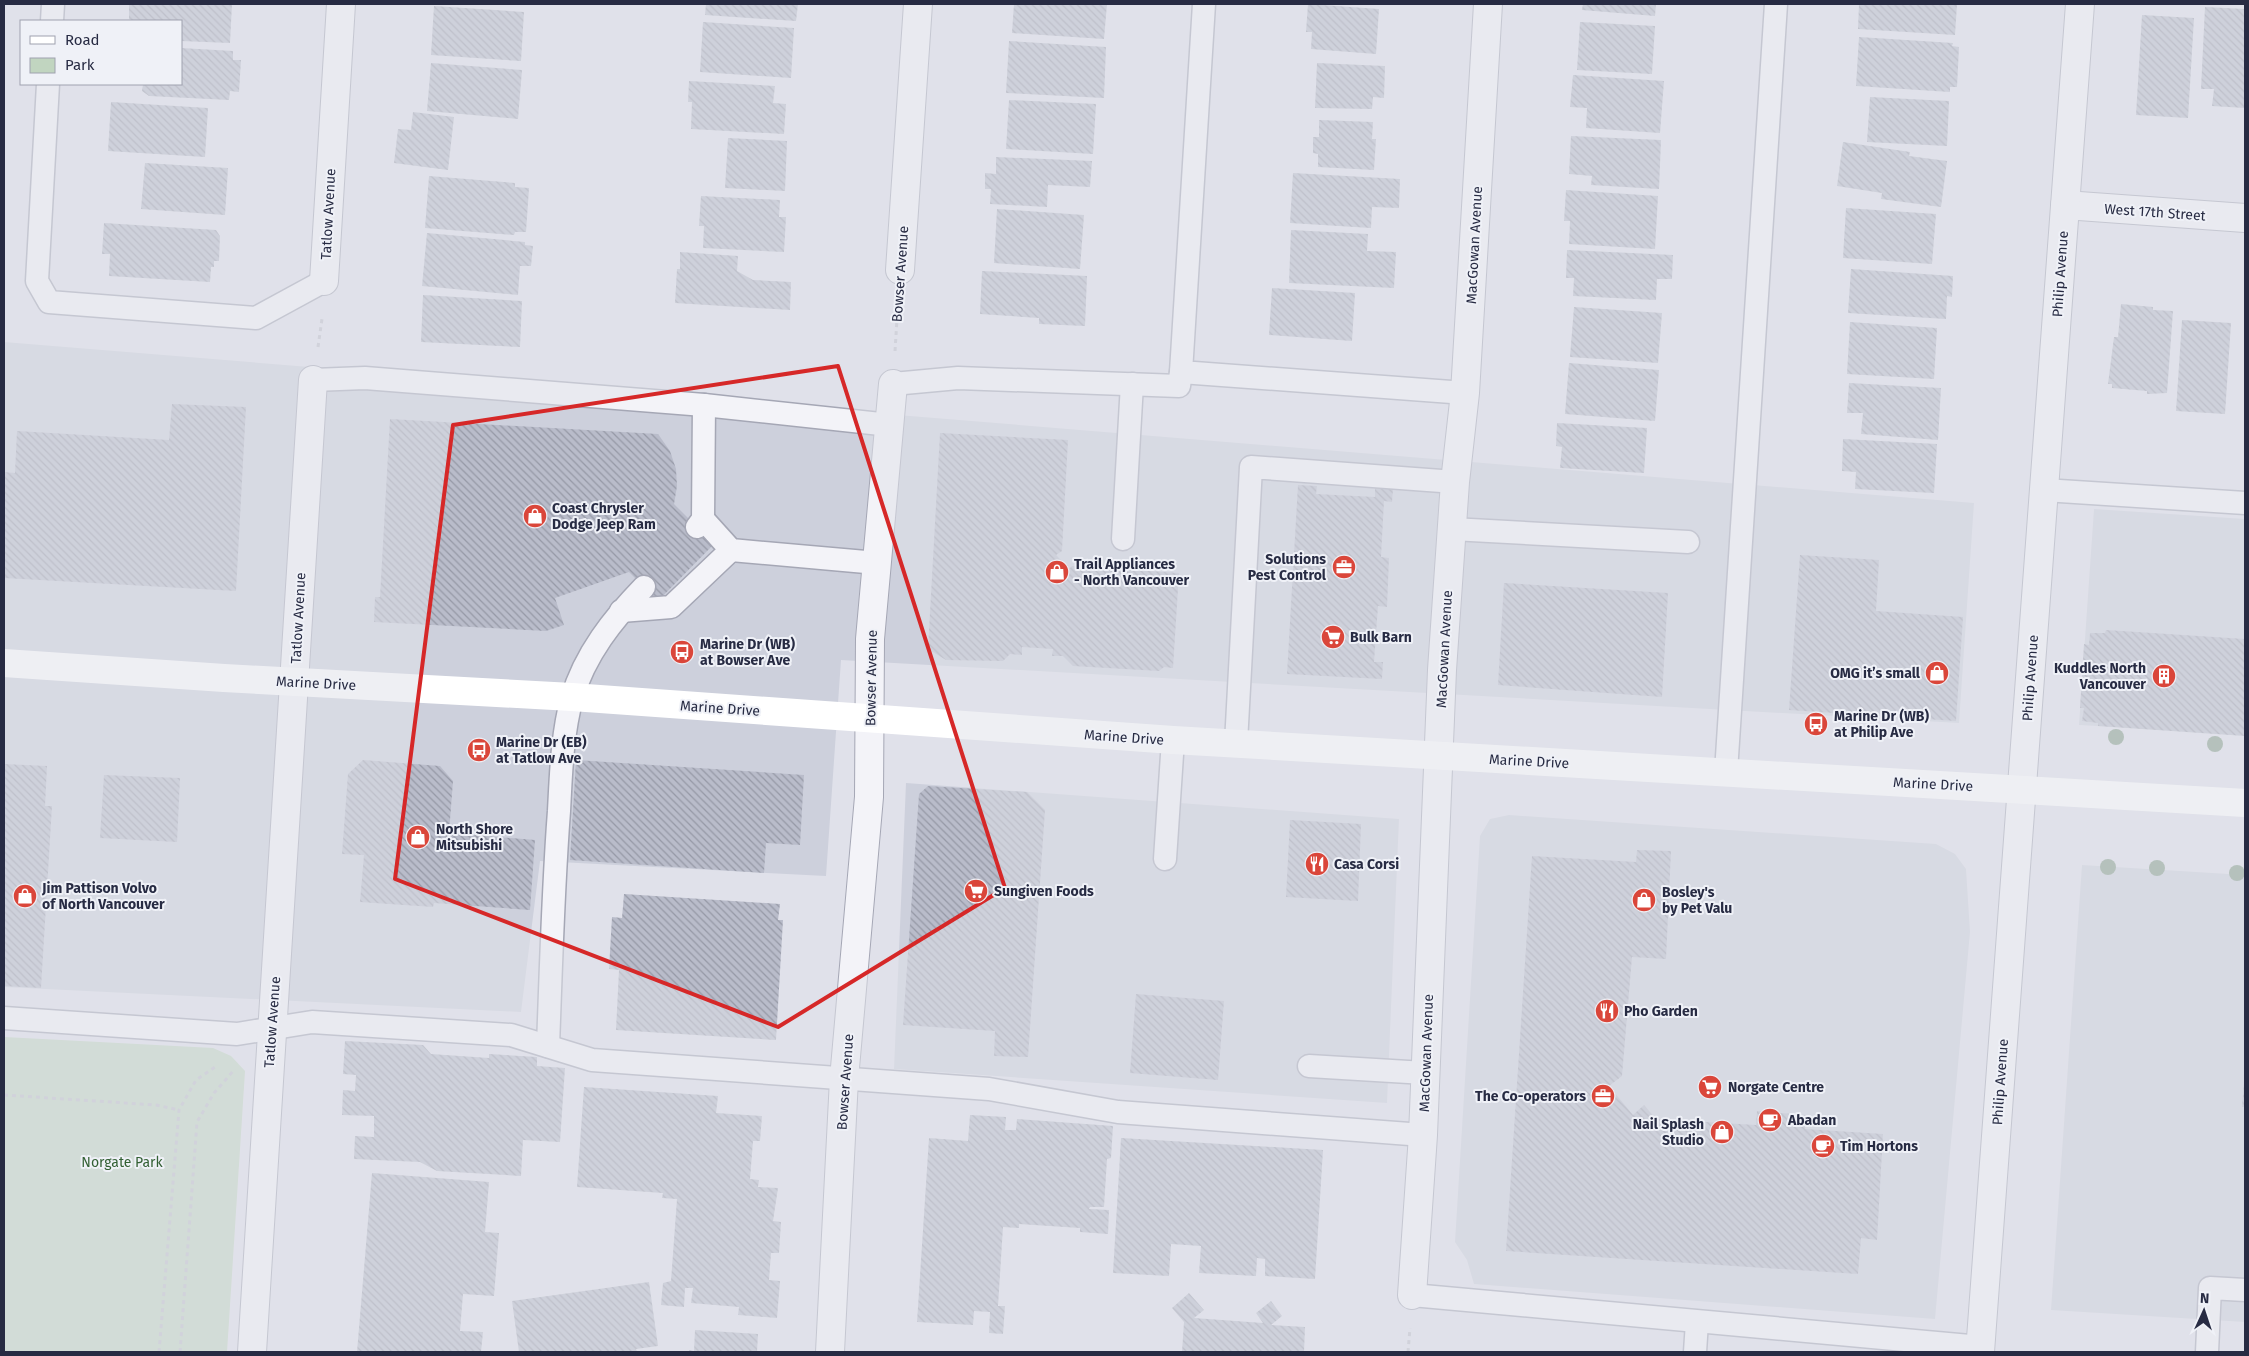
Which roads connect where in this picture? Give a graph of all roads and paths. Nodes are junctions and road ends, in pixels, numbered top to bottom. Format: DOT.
graph roads {
  1 [pos="53,4"];
  2 [pos="341,4"];
  3 [pos="918,4"];
  4 [pos="1204,4"];
  5 [pos="1488,4"];
  6 [pos="1776,4"];
  7 [pos="2080,4"];
  8 [pos="52,20"];
  9 [pos="48,85"];
  10 [pos="2065,205"];
  11 [pos="2245,218"];
  12 [pos="900,270"];
  13 [pos="324,281"];
  14 [pos="1182,372"];
  15 [pos="313,380"];
  16 [pos="893,384"];
  17 [pos="1132,384"];
  18 [pos="1465,393"];
  19 [pos="704,405"];
  20 [pos="890,425"];
  21 [pos="1455,482"];
  22 [pos="2044,490"];
  23 [pos="2245,503"];
  24 [pos="1452,529"];
  25 [pos="1123,539"];
  26 [pos="1688,542"];
  27 [pos="730,550"];
  28 [pos="876,562"];
  29 [pos="644,587"];
  30 [pos="621,612"];
  31 [pos="4,663"];
  32 [pos="294,682"];
  33 [pos="572,697"];
  34 [pos="870,718"];
  35 [pos="1172,740"];
  36 [pos="1236,744"];
  37 [pos="1438,755"];
  38 [pos="1726,772"];
  39 [pos="2022,789"];
  40 [pos="2245,803"];
  41 [pos="1165,859"];
  42 [pos="4,1018"];
  43 [pos="271,1027"];
  44 [pos="221,1033"];
  45 [pos="548,1046"];
  46 [pos="1309,1066"];
  47 [pos="1425,1073"];
  48 [pos="844,1079"];
  49 [pos="4,1095"];
  50 [pos="179,1110"];
  51 [pos="1423,1134"];
  52 [pos="2245,1290"];
  53 [pos="1412,1295"];
  54 [pos="1697,1322"];
  55 [pos="1980,1350"];
  56 [pos="159,1352"];
  57 [pos="180,1352"];
  58 [pos="252,1352"];
  59 [pos="830,1352"];
  60 [pos="1695,1352"];
  61 [pos="2207,1352"];
  1 -- 8 [label="lane"];
  2 -- 13 [label="street, Tatlow Avenue"];
  3 -- 12 [label="street, Bowser Avenue"];
  4 -- 14 [label="lane"];
  5 -- 18 [label="street, MacGowan Avenue"];
  6 -- 38 [label="lane"];
  7 -- 10 [label="street, Philip Avenue"];
  9 -- 13 [label="lane"];
  10 -- 11 [label="street, West 17th Street"];
  10 -- 22 [label="street, Philip Avenue"];
  12 -- 16 [label="path, Bowser Avenue"];
  13 -- 15 [label="path"];
  14 -- 17 [label="lane"];
  14 -- 18 [label="lane"];
  15 -- 19 [label="lane"];
  15 -- 32 [label="street, Tatlow Avenue"];
  16 -- 17 [label="lane"];
  16 -- 20 [label="street, Bowser Avenue"];
  17 -- 25 [label="lane"];
  18 -- 21 [label="street, MacGowan Avenue"];
  19 -- 20 [label="lane"];
  19 -- 27 [label="lane"];
  20 -- 28 [label="street, Bowser Avenue"];
  21 -- 24 [label="street, MacGowan Avenue"];
  21 -- 36 [label="lane"];
  22 -- 23 [label="lane"];
  22 -- 39 [label="street, Philip Avenue"];
  24 -- 26 [label="lane"];
  24 -- 37 [label="street, MacGowan Avenue"];
  27 -- 28 [label="lane"];
  27 -- 30 [label="lane"];
  28 -- 34 [label="street, Bowser Avenue"];
  29 -- 30 [label="lane"];
  30 -- 33 [label="lane"];
  31 -- 32 [label="main road, Marine Drive"];
  32 -- 33 [label="main road, Marine Drive"];
  32 -- 43 [label="street, Tatlow Avenue"];
  33 -- 34 [label="main road, Marine Drive"];
  33 -- 45 [label="lane"];
  34 -- 35 [label="main road, Marine Drive"];
  34 -- 48 [label="street, Bowser Avenue"];
  35 -- 36 [label="main road, Marine Drive"];
  35 -- 41 [label="lane"];
  36 -- 37 [label="main road, Marine Drive"];
  37 -- 38 [label="main road, Marine Drive"];
  37 -- 47 [label="street, MacGowan Avenue"];
  38 -- 39 [label="main road, Marine Drive"];
  39 -- 40 [label="main road, Marine Drive"];
  39 -- 55 [label="street, Philip Avenue"];
  42 -- 44 [label="lane"];
  43 -- 44 [label="lane"];
  43 -- 45 [label="lane"];
  43 -- 57 [label="path"];
  43 -- 58 [label="street, Tatlow Avenue"];
  44 -- 50 [label="path"];
  45 -- 48 [label="lane"];
  46 -- 47 [label="lane"];
  47 -- 51 [label="street, MacGowan Avenue"];
  48 -- 51 [label="lane"];
  48 -- 59 [label="street, Bowser Avenue"];
  49 -- 50 [label="path"];
  50 -- 56 [label="path"];
  51 -- 53 [label="street, MacGowan Avenue"];
  52 -- 61 [label="lane"];
  53 -- 54 [label="lane"];
  54 -- 55 [label="lane"];
  54 -- 60 [label="lane"];
}
